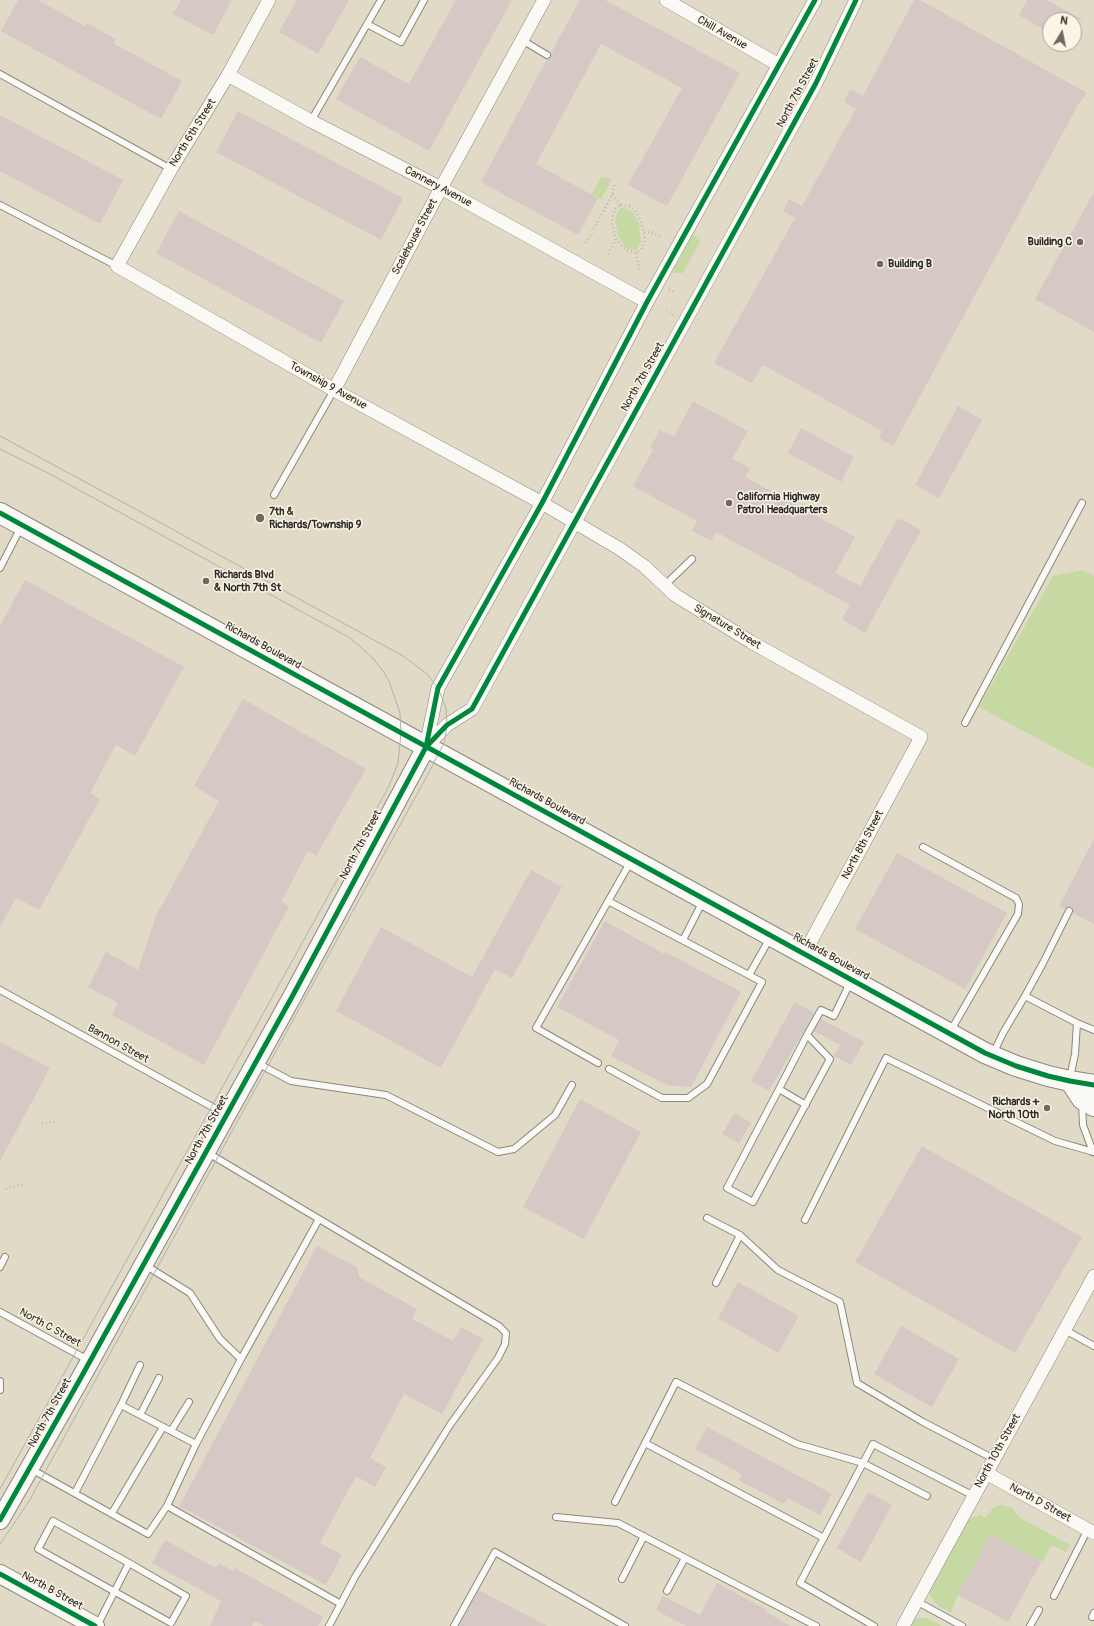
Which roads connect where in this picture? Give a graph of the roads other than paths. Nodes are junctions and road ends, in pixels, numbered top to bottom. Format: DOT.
graph roads {
  1 [pos="269,0"];
  2 [pos="381,0"];
  3 [pos="424,0"];
  4 [pos="544,0"];
  5 [pos="666,0"];
  6 [pos="815,0"];
  7 [pos="856,0"];
  8 [pos="367,24"];
  9 [pos="522,40"];
  10 [pos="547,55"];
  11 [pos="779,65"];
  12 [pos="0,74"];
  13 [pos="228,75"];
  14 [pos="311,121"];
  15 [pos="171,169"];
  16 [pos="442,188"];
  17 [pos="0,205"];
  18 [pos="116,266"];
  19 [pos="647,302"];
  20 [pos="334,390"];
  21 [pos="274,495"];
  22 [pos="542,502"];
  23 [pos="1082,503"];
  24 [pos="0,513"];
  25 [pos="574,522"];
  26 [pos="22,525"];
  27 [pos="692,559"];
  28 [pos="0,568"];
  29 [pos="665,585"];
  30 [pos="965,723"];
  31 [pos="921,737"];
  32 [pos="426,747"];
  33 [pos="923,847"];
  34 [pos="632,860"];
  35 [pos="704,899"];
  36 [pos="608,901"];
  37 [pos="1069,911"];
  38 [pos="771,936"];
  39 [pos="683,940"];
  40 [pos="804,954"];
  41 [pos="750,975"];
  42 [pos="852,980"];
  43 [pos="0,990"];
  44 [pos="1025,996"];
  45 [pos="1077,1023"];
  46 [pos="1094,1030"];
  47 [pos="949,1033"];
  48 [pos="807,1035"];
  49 [pos="992,1056"];
  50 [pos="256,1062"];
  51 [pos="598,1063"];
  52 [pos="609,1069"];
  53 [pos="1070,1082"];
  54 [pos="572,1085"];
  55 [pos="779,1089"];
  56 [pos="1090,1096"];
  57 [pos="806,1104"];
  58 [pos="227,1115"];
  59 [pos="206,1152"];
  60 [pos="1094,1152"];
  61 [pos="707,1218"];
  62 [pos="319,1220"];
  63 [pos="805,1220"];
  64 [pos="740,1235"];
  65 [pos="5,1258"];
  66 [pos="144,1264"];
  67 [pos="0,1267"];
  68 [pos="1094,1276"];
  69 [pos="716,1283"];
  70 [pos="0,1312"];
  71 [pos="1065,1330"];
  72 [pos="1094,1346"];
  73 [pos="241,1359"];
  74 [pos="90,1361"];
  75 [pos="140,1365"];
  76 [pos="159,1378"];
  77 [pos="0,1381"];
  78 [pos="0,1390"];
  79 [pos="189,1402"];
  80 [pos="121,1405"];
  81 [pos="140,1415"];
  82 [pos="163,1427"];
  83 [pos="171,1431"];
  84 [pos="645,1443"];
  85 [pos="196,1444"];
  86 [pos="994,1458"];
  87 [pos="863,1462"];
  88 [pos="30,1468"];
  89 [pos="986,1473"];
  90 [pos="75,1493"];
  91 [pos="927,1496"];
  92 [pos="974,1496"];
  93 [pos="615,1502"];
  94 [pos="167,1506"];
  95 [pos="112,1513"];
  96 [pos="556,1517"];
  97 [pos="0,1520"];
  98 [pos="1091,1531"];
  99 [pos="644,1536"];
  100 [pos="824,1538"];
  101 [pos="685,1558"];
  102 [pos="129,1563"];
  103 [pos="0,1574"];
  104 [pos="622,1579"];
  105 [pos="115,1591"];
  106 [pos="667,1591"];
  107 [pos="1054,1596"];
  108 [pos="916,1601"];
  109 [pos="341,1604"];
  110 [pos="1039,1610"];
  111 [pos="96,1626"];
  112 [pos="329,1626"];
  113 [pos="454,1626"];
  114 [pos="625,1626"];
  115 [pos="816,1626"];
  116 [pos="874,1626"];
  117 [pos="903,1626"];
  118 [pos="962,1626"];
  119 [pos="1030,1626"];
  1 -- 13 [label="street, North 6th Street"];
  2 -- 8 [label="lane"];
  3 -- 8 [label="lane"];
  4 -- 9 [label="street, Scalehouse Street"];
  5 -- 11 [label="street, Chill Avenue"];
  6 -- 11 [label="street, North 7th Street"];
  7 -- 25 [label="street, North 7th Street"];
  8 -- 14 [label="lane"];
  9 -- 10 [label="lane"];
  9 -- 16 [label="street, Scalehouse Street"];
  11 -- 19 [label="street, North 7th Street"];
  12 -- 15 [label="lane"];
  13 -- 14 [label="street, Cannery Avenue"];
  13 -- 15 [label="street, North 6th Street"];
  14 -- 16 [label="street, Cannery Avenue"];
  15 -- 18 [label="street, North 6th Street"];
  16 -- 19 [label="street, Cannery Avenue"];
  16 -- 20 [label="street, Scalehouse Street"];
  17 -- 18 [label="lane"];
  18 -- 20 [label="street, Township 9 Avenue"];
  19 -- 22 [label="street, North 7th Street"];
  20 -- 21 [label="lane"];
  20 -- 22 [label="street, Township 9 Avenue"];
  22 -- 25 [label="street, Signature Street"];
  22 -- 32 [label="street, North 7th Street"];
  23 -- 30 [label="lane"];
  24 -- 26 [label="main road, Richards Boulevard"];
  25 -- 29 [label="street, Signature Street"];
  25 -- 32 [label="street, North 7th Street"];
  26 -- 28 [label="lane"];
  26 -- 32 [label="main road, Richards Boulevard"];
  27 -- 29 [label="lane"];
  29 -- 31 [label="street, Signature Street"];
  31 -- 40 [label="street, North 8th Street"];
  32 -- 34 [label="main road, Richards Boulevard"];
  32 -- 50 [label="main road, North 7th Street"];
  33 -- 47 [label="lane"];
  34 -- 35 [label="main road, Richards Boulevard"];
  34 -- 36 [label="lane"];
  35 -- 38 [label="main road, Richards Boulevard"];
  35 -- 39 [label="lane"];
  36 -- 39 [label="lane"];
  36 -- 51 [label="lane"];
  37 -- 44 [label="lane"];
  38 -- 40 [label="main road, Richards Boulevard"];
  38 -- 41 [label="lane"];
  39 -- 41 [label="lane"];
  40 -- 42 [label="main road, Richards Boulevard"];
  41 -- 52 [label="lane"];
  42 -- 47 [label="main road, Richards Boulevard"];
  42 -- 48 [label="lane"];
  43 -- 58 [label="lane, Bannon Street"];
  44 -- 45 [label="lane"];
  44 -- 49 [label="lane"];
  45 -- 46 [label="lane"];
  45 -- 53 [label="lane"];
  47 -- 49 [label="main road, Richards Boulevard"];
  48 -- 55 [label="lane"];
  48 -- 57 [label="lane"];
  49 -- 53 [label="main road, Richards Boulevard"];
  50 -- 54 [label="lane"];
  50 -- 58 [label="main road, North 7th Street"];
  53 -- 56 [label="main road, Richards Boulevard"];
  55 -- 57 [label="lane"];
  55 -- 57 [label="lane"];
  56 -- 60 [label="lane"];
  58 -- 59 [label="main road, North 7th Street"];
  59 -- 62 [label="lane"];
  59 -- 66 [label="main road, North 7th Street"];
  60 -- 63 [label="lane"];
  61 -- 64 [label="lane"];
  62 -- 73 [label="lane"];
  62 -- 109 [label="lane"];
  64 -- 69 [label="lane"];
  64 -- 86 [label="lane"];
  65 -- 67 [label="lane"];
  66 -- 73 [label="lane"];
  66 -- 74 [label="main road, North 7th Street"];
  68 -- 71 [label="street, North 10th Street"];
  70 -- 74 [label="lane, North C Street"];
  71 -- 72 [label="lane"];
  71 -- 86 [label="street, North 10th Street"];
  73 -- 85 [label="lane"];
  74 -- 88 [label="main road, North 7th Street"];
  75 -- 80 [label="lane"];
  76 -- 81 [label="lane"];
  77 -- 78 [label="lane"];
  79 -- 83 [label="lane"];
  80 -- 81 [label="lane"];
  80 -- 90 [label="lane"];
  81 -- 82 [label="lane"];
  82 -- 83 [label="lane"];
  82 -- 95 [label="lane"];
  83 -- 85 [label="lane"];
  84 -- 87 [label="lane"];
  84 -- 93 [label="lane"];
  84 -- 100 [label="lane"];
  85 -- 94 [label="lane"];
  86 -- 89 [label="street, North 10th Street"];
  87 -- 91 [label="lane"];
  87 -- 92 [label="lane"];
  87 -- 100 [label="lane"];
  88 -- 90 [label="lane"];
  88 -- 97 [label="main road, North 7th Street"];
  89 -- 92 [label="street, North 10th Street"];
  89 -- 98 [label="street, North D Street"];
  90 -- 95 [label="lane"];
  92 -- 108 [label="street, North 10th Street"];
  94 -- 95 [label="lane"];
  94 -- 109 [label="lane"];
  96 -- 99 [label="lane"];
  98 -- 107 [label="lane"];
  99 -- 101 [label="lane"];
  99 -- 104 [label="lane"];
  100 -- 116 [label="lane"];
  101 -- 106 [label="lane"];
  101 -- 115 [label="lane"];
  102 -- 105 [label="lane"];
  102 -- 105 [label="lane"];
  102 -- 105 [label="lane"];
  103 -- 111 [label="main road, North B Street"];
  105 -- 111 [label="lane"];
  108 -- 117 [label="street, North 10th Street"];
  108 -- 118 [label="lane"];
  109 -- 112 [label="lane"];
  110 -- 119 [label="lane"];
  113 -- 114 [label="lane"];
}
